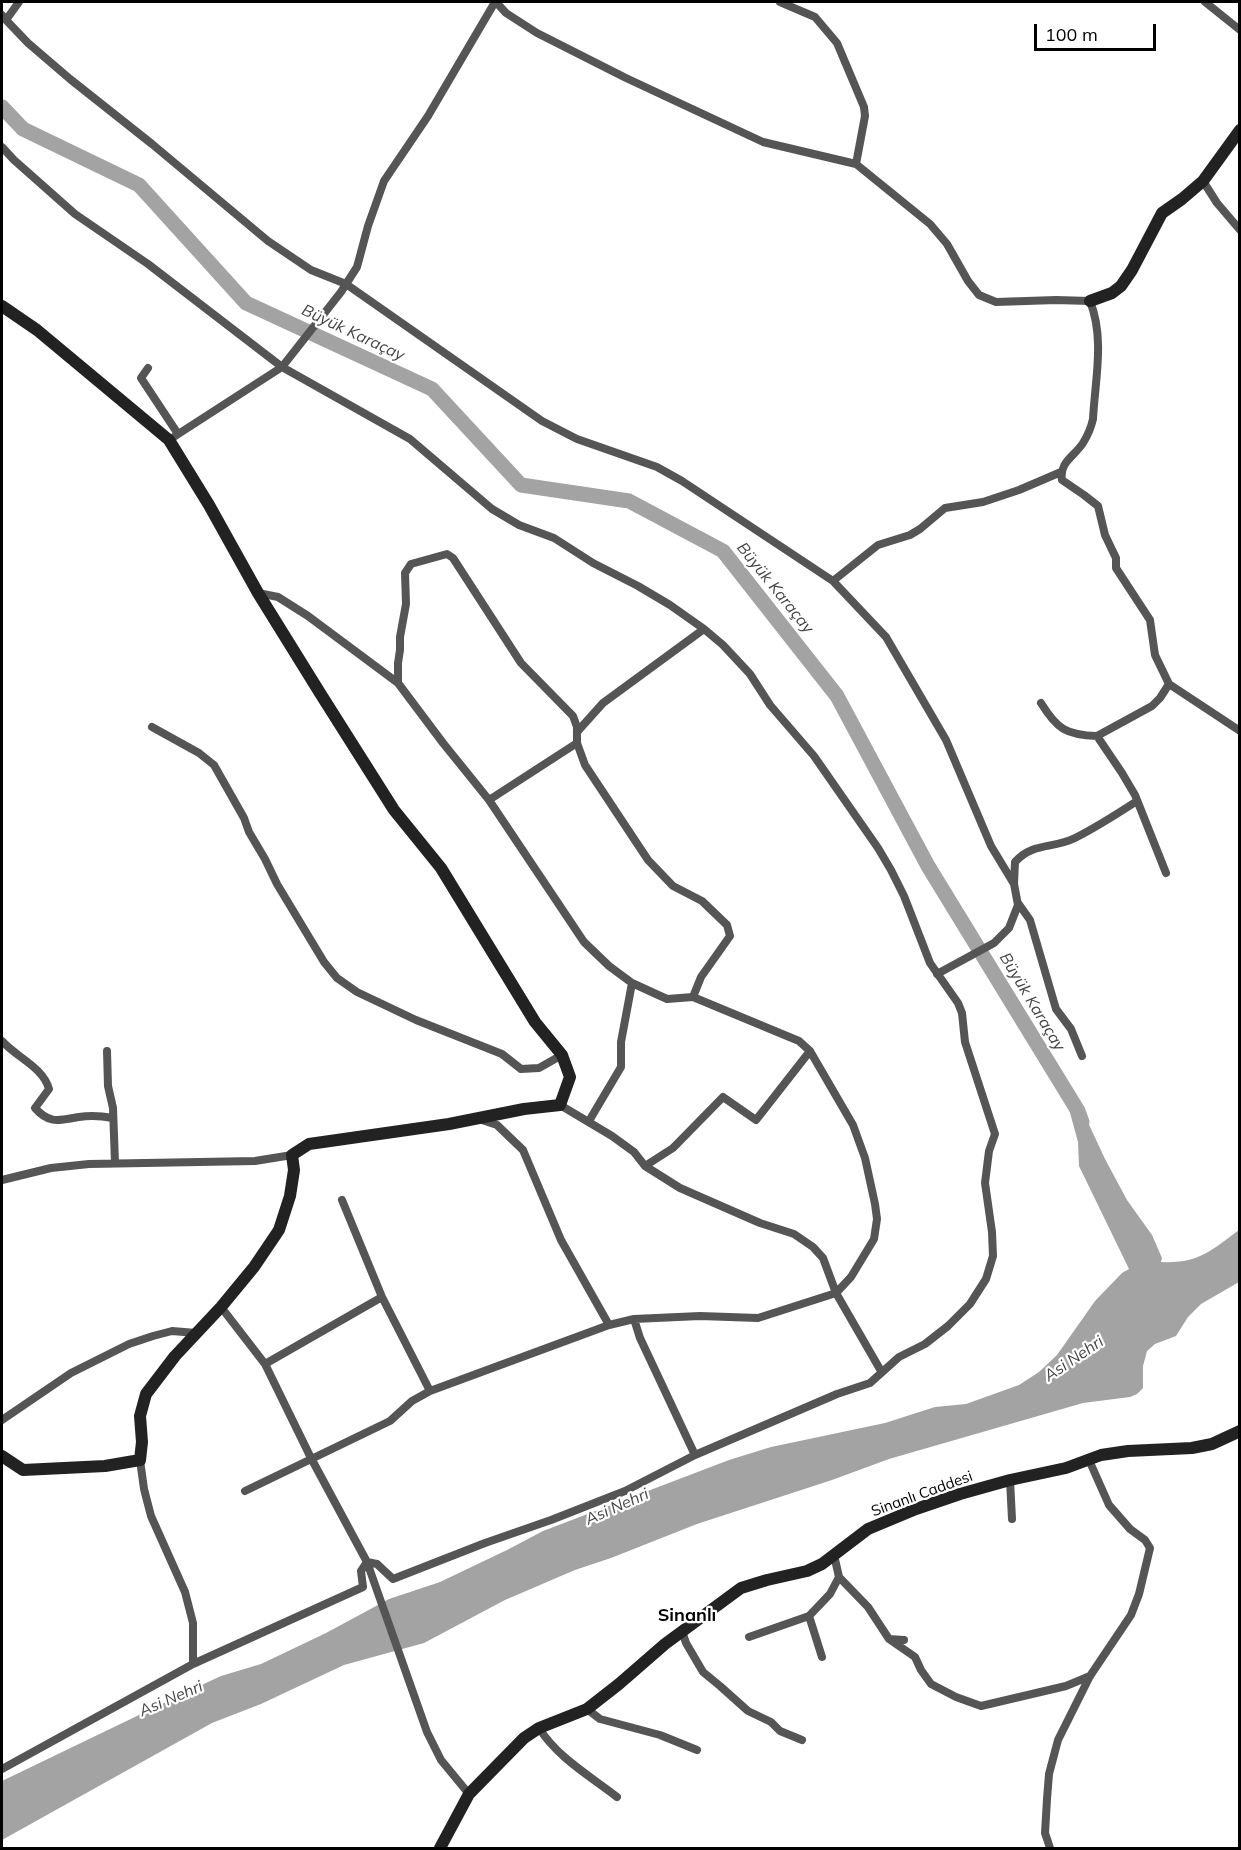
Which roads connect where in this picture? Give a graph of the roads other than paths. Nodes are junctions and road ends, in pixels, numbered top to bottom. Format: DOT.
graph roads {
  1 [pos="19,2"];
  2 [pos="496,2"];
  3 [pos="780,2"];
  4 [pos="1205,2"];
  5 [pos="4,17"];
  6 [pos="1239,30"];
  7 [pos="1239,130"];
  8 [pos="2,147"];
  9 [pos="856,164"];
  10 [pos="1203,181"];
  11 [pos="1239,230"];
  12 [pos="346,284"];
  13 [pos="1090,301"];
  14 [pos="2,306"];
  15 [pos="282,367"];
  16 [pos="148,368"];
  17 [pos="174,437"];
  18 [pos="1061,472"];
  19 [pos="833,581"];
  20 [pos="258,593"];
  21 [pos="704,629"];
  22 [pos="398,683"];
  23 [pos="1169,684"];
  24 [pos="1041,703"];
  25 [pos="152,727"];
  26 [pos="1239,731"];
  27 [pos="577,732"];
  28 [pos="1097,736"];
  29 [pos="577,743"];
  30 [pos="489,800"];
  31 [pos="1137,801"];
  32 [pos="1166,873"];
  33 [pos="1014,884"];
  34 [pos="1018,903"];
  35 [pos="937,974"];
  36 [pos="632,983"];
  37 [pos="693,997"];
  38 [pos="2,1041"];
  39 [pos="106,1051"];
  40 [pos="810,1051"];
  41 [pos="562,1055"];
  42 [pos="1082,1056"];
  43 [pos="560,1105"];
  44 [pos="113,1118"];
  45 [pos="478,1119"];
  46 [pos="589,1121"];
  47 [pos="292,1155"];
  48 [pos="115,1163"];
  49 [pos="645,1166"];
  50 [pos="2,1180"];
  51 [pos="342,1200"];
  52 [pos="836,1293"];
  53 [pos="382,1297"];
  54 [pos="220,1307"];
  55 [pos="634,1319"];
  56 [pos="609,1325"];
  57 [pos="196,1333"];
  58 [pos="265,1364"];
  59 [pos="881,1371"];
  60 [pos="430,1391"];
  61 [pos="2,1420"];
  62 [pos="1239,1431"];
  63 [pos="695,1455"];
  64 [pos="2,1456"];
  65 [pos="310,1458"];
  66 [pos="140,1460"];
  67 [pos="1089,1460"];
  68 [pos="1010,1480"];
  69 [pos="245,1491"];
  70 [pos="1012,1519"];
  71 [pos="834,1555"];
  72 [pos="367,1562"];
  73 [pos="839,1577"];
  74 [pos="809,1616"];
  75 [pos="682,1631"];
  76 [pos="749,1637"];
  77 [pos="889,1639"];
  78 [pos="904,1640"];
  79 [pos="822,1657"];
  80 [pos="193,1664"];
  81 [pos="1090,1676"];
  82 [pos="587,1709"];
  83 [pos="538,1728"];
  84 [pos="802,1740"];
  85 [pos="697,1750"];
  86 [pos="2,1769"];
  87 [pos="469,1794"];
  88 [pos="617,1797"];
  89 [pos="440,1848"];
  90 [pos="1050,1848"];
  1 -- 5 [label="street"];
  2 -- 9 [label="street"];
  2 -- 12 [label="street"];
  3 -- 9 [label="street"];
  4 -- 6 [label="street"];
  5 -- 12 [label="street"];
  7 -- 10 [label="street"];
  8 -- 15 [label="street"];
  9 -- 13 [label="street"];
  10 -- 11 [label="street"];
  10 -- 13 [label="street"];
  12 -- 15 [label="street"];
  12 -- 19 [label="street"];
  13 -- 18 [label="street"];
  14 -- 17 [label="street"];
  15 -- 17 [label="street"];
  15 -- 21 [label="street"];
  16 -- 17 [label="street"];
  17 -- 20 [label="street"];
  18 -- 19 [label="street"];
  18 -- 23 [label="street"];
  19 -- 33 [label="street"];
  20 -- 22 [label="street"];
  20 -- 41 [label="street"];
  21 -- 27 [label="street"];
  21 -- 35 [label="street"];
  22 -- 27 [label="street"];
  22 -- 30 [label="street"];
  23 -- 26 [label="street"];
  23 -- 28 [label="street"];
  24 -- 28 [label="street"];
  25 -- 41 [label="street"];
  27 -- 29 [label="street"];
  28 -- 31 [label="street"];
  29 -- 30 [label="street"];
  29 -- 37 [label="street"];
  30 -- 36 [label="street"];
  31 -- 32 [label="street"];
  31 -- 33 [label="street"];
  33 -- 34 [label="street"];
  34 -- 35 [label="street"];
  34 -- 42 [label="street"];
  35 -- 59 [label="street"];
  36 -- 37 [label="street"];
  36 -- 46 [label="street"];
  37 -- 40 [label="street"];
  38 -- 44 [label="street"];
  39 -- 44 [label="street"];
  40 -- 49 [label="street"];
  40 -- 52 [label="street"];
  41 -- 43 [label="street"];
  43 -- 45 [label="street"];
  43 -- 46 [label="street"];
  44 -- 48 [label="street"];
  45 -- 47 [label="street"];
  45 -- 56 [label="street"];
  46 -- 49 [label="street"];
  47 -- 48 [label="street"];
  47 -- 54 [label="street"];
  48 -- 50 [label="street"];
  49 -- 52 [label="street"];
  51 -- 53 [label="street"];
  52 -- 55 [label="street"];
  52 -- 59 [label="street"];
  53 -- 58 [label="street"];
  53 -- 60 [label="street"];
  54 -- 57 [label="street"];
  54 -- 58 [label="street"];
  55 -- 56 [label="street"];
  55 -- 63 [label="street"];
  56 -- 60 [label="street"];
  57 -- 61 [label="street"];
  57 -- 66 [label="street"];
  58 -- 65 [label="street"];
  59 -- 63 [label="street"];
  60 -- 65 [label="street"];
  62 -- 67 [label="street, Sinanlı Caddesi"];
  63 -- 72 [label="street"];
  64 -- 66 [label="street"];
  65 -- 69 [label="street"];
  65 -- 72 [label="street"];
  66 -- 80 [label="street"];
  67 -- 68 [label="street, Sinanlı Caddesi"];
  67 -- 81 [label="street"];
  68 -- 70 [label="street"];
  68 -- 71 [label="street, Sinanlı Caddesi"];
  71 -- 73 [label="street"];
  71 -- 75 [label="street, Sinanlı Caddesi"];
  72 -- 80 [label="street"];
  72 -- 87 [label="street"];
  73 -- 74 [label="street"];
  73 -- 77 [label="street"];
  74 -- 76 [label="street"];
  74 -- 79 [label="street"];
  75 -- 82 [label="street, Sinanlı Caddesi"];
  75 -- 84 [label="street"];
  77 -- 78 [label="street"];
  77 -- 81 [label="street"];
  80 -- 86 [label="street"];
  81 -- 90 [label="street"];
  82 -- 83 [label="street, Sinanlı Caddesi"];
  82 -- 85 [label="street"];
  83 -- 87 [label="street, Sinanlı Caddesi"];
  83 -- 88 [label="street"];
  87 -- 89 [label="street, Sinanlı Caddesi"];
}
